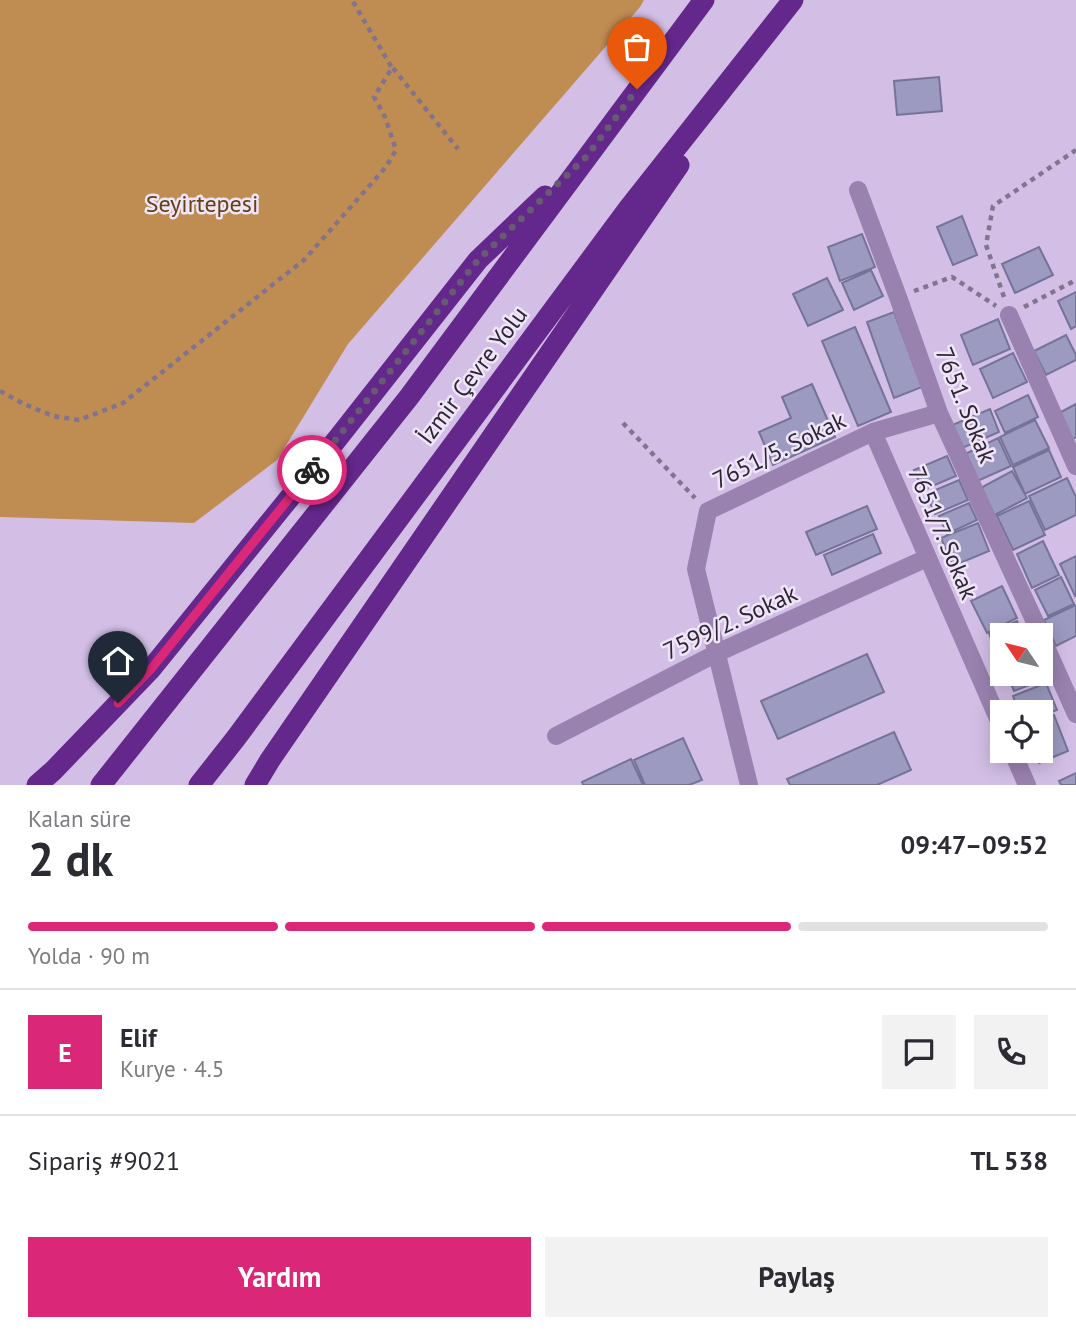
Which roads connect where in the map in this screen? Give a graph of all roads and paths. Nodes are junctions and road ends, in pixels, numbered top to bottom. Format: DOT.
graph roads {
  1 [pos="352,0"];
  2 [pos="704,0"];
  3 [pos="791,2"];
  4 [pos="393,68"];
  5 [pos="458,149"];
  6 [pos="1076,150"];
  7 [pos="587,156"];
  8 [pos="858,190"];
  9 [pos="1076,280"];
  10 [pos="898,297"];
  11 [pos="1009,315"];
  12 [pos="0,391"];
  13 [pos="939,413"];
  14 [pos="623,423"];
  15 [pos="873,432"];
  16 [pos="1076,467"];
  17 [pos="708,511"];
  18 [pos="927,558"];
  19 [pos="1035,623"];
  20 [pos="717,653"];
  21 [pos="1054,665"];
  22 [pos="990,701"];
  23 [pos="1076,714"];
  24 [pos="556,736"];
  25 [pos="1017,763"];
  26 [pos="1025,781"];
  27 [pos="37,785"];
  28 [pos="101,785"];
  29 [pos="199,785"];
  30 [pos="255,785"];
  31 [pos="749,785"];
  32 [pos="1007,785"];
  1 -- 4 [label="path"];
  2 -- 7 [label="highway, İzmir Çevre Yolu"];
  3 -- 29 [label="highway, İzmir Çevre Yolu"];
  3 -- 30 [label="highway"];
  4 -- 5 [label="path"];
  4 -- 12 [label="path"];
  6 -- 11 [label="path"];
  7 -- 27 [label="highway"];
  7 -- 28 [label="highway, İzmir Çevre Yolu"];
  8 -- 10 [label="street, 7651. Sokak"];
  9 -- 11 [label="path"];
  10 -- 11 [label="path"];
  10 -- 13 [label="street, 7651. Sokak"];
  11 -- 16 [label="street"];
  13 -- 15 [label="street, 7651/5. Sokak"];
  13 -- 19 [label="street, 7651. Sokak"];
  14 -- 17 [label="path"];
  15 -- 17 [label="street, 7651/5. Sokak"];
  15 -- 18 [label="street, 7651/7. Sokak"];
  17 -- 20 [label="street, 7651/5. Sokak"];
  18 -- 20 [label="street, 7599/2. Sokak"];
  18 -- 22 [label="street, 7651/7. Sokak"];
  20 -- 24 [label="street, 7599/2. Sokak"];
  20 -- 31 [label="street, 7651/5. Sokak"];
  21 -- 23 [label="street, 7651. Sokak"];
  25 -- 26 [label="street"];
  26 -- 32 [label="street"];
}
